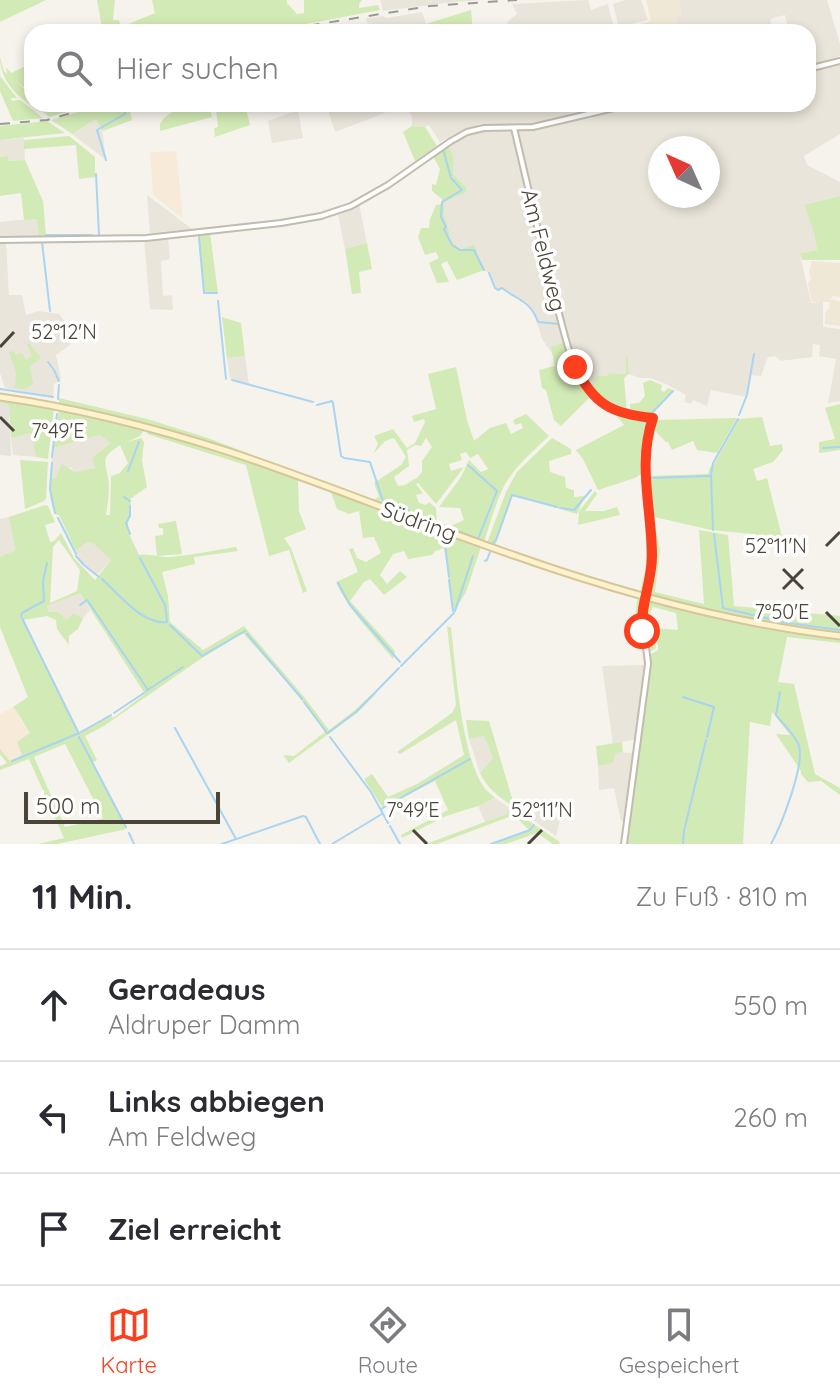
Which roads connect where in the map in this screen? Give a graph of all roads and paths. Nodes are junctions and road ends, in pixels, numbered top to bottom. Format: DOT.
graph roads {
  1 [pos="840,61"];
  2 [pos="816,67"];
  3 [pos="597,112"];
  4 [pos="514,128"];
  5 [pos="0,240"];
  6 [pos="0,397"];
  7 [pos="840,636"];
  8 [pos="624,844"];
  1 -- 2 [label="street"];
  3 -- 4 [label="street"];
  4 -- 5 [label="street"];
  4 -- 8 [label="street, Am Feldweg, bridge"];
  6 -- 7 [label="main road, Südring"];
}
